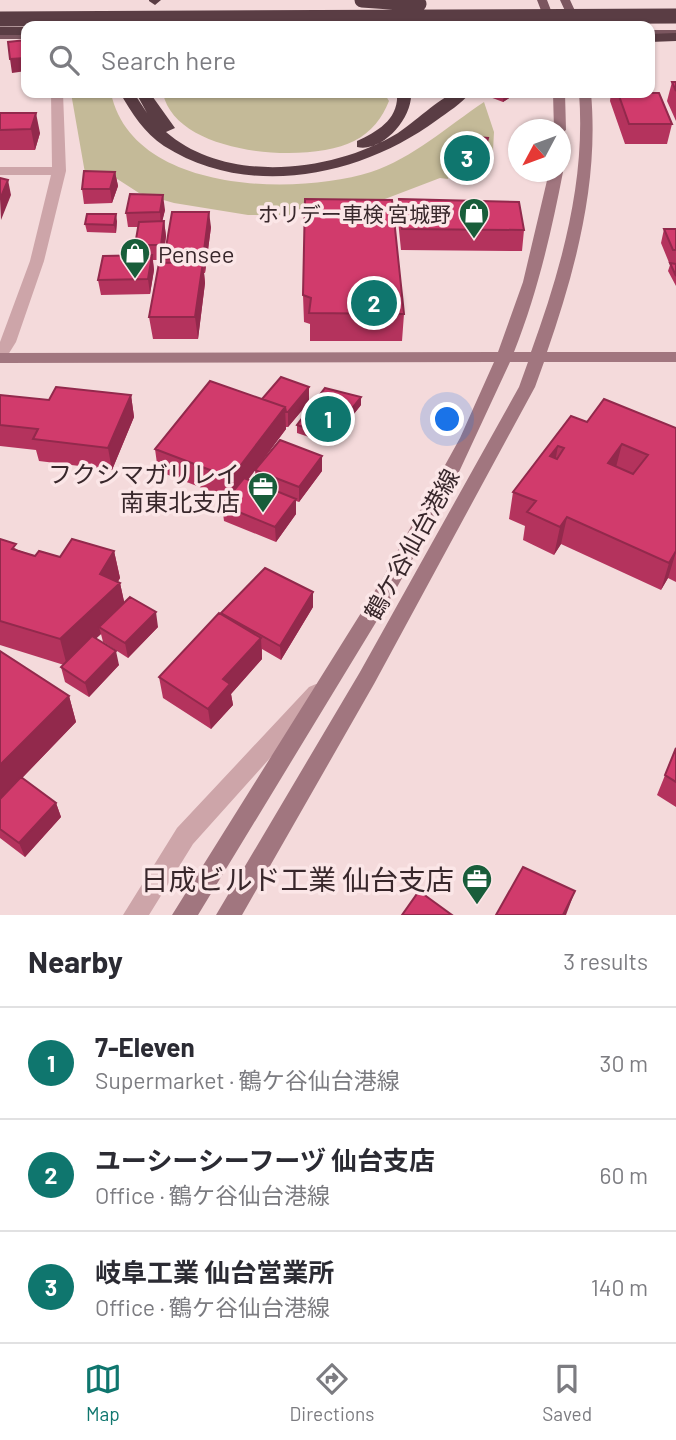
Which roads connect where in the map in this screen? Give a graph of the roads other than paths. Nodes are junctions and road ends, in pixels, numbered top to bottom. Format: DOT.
graph roads {
  1 [pos="362,0"];
  2 [pos="542,0"];
  3 [pos="565,0"];
  4 [pos="140,1"];
  5 [pos="155,1"];
  6 [pos="549,12"];
  7 [pos="573,12"];
  8 [pos="676,12"];
  9 [pos="0,18"];
  10 [pos="133,21"];
  11 [pos="147,21"];
  12 [pos="551,21"];
  13 [pos="576,21"];
  14 [pos="655,26"];
  15 [pos="676,26"];
  16 [pos="0,32"];
  17 [pos="21,32"];
  18 [pos="655,35"];
  19 [pos="676,35"];
  20 [pos="57,98"];
  21 [pos="130,98"];
  22 [pos="146,98"];
  23 [pos="403,98"];
  24 [pos="456,98"];
  25 [pos="559,98"];
  26 [pos="585,98"];
  27 [pos="560,119"];
  28 [pos="0,171"];
  29 [pos="59,171"];
  30 [pos="554,182"];
  31 [pos="0,356"];
  32 [pos="676,357"];
  33 [pos="505,358"];
  34 [pos="539,358"];
  35 [pos="342,665"];
  36 [pos="135,915"];
  37 [pos="184,915"];
  38 [pos="228,915"];
  1 -- 8 [label="highway, bridge"];
  2 -- 6 [label="main road"];
  3 -- 7 [label="main road"];
  4 -- 10 [label="highway"];
  5 -- 11 [label="highway"];
  6 -- 7 [label="main road"];
  6 -- 9 [label="main road"];
  6 -- 12 [label="main road"];
  7 -- 8 [label="main road"];
  7 -- 13 [label="main road"];
  8 -- 9 [label="highway, bridge"];
  14 -- 15 [label="highway"];
  16 -- 17 [label="highway"];
  18 -- 19 [label="highway"];
  20 -- 29 [label="street"];
  21 -- 24 [label="highway"];
  22 -- 23 [label="highway"];
  25 -- 27 [label="street"];
  26 -- 34 [label="street, 鶴ケ谷仙台港線"];
  28 -- 29 [label="street"];
  29 -- 31 [label="street"];
  30 -- 33 [label="street, 鶴ケ谷仙台港線"];
  31 -- 33 [label="street"];
  32 -- 34 [label="street"];
  33 -- 34 [label="street"];
  33 -- 35 [label="street, 鶴ケ谷仙台港線"];
  34 -- 38 [label="street, 鶴ケ谷仙台港線"];
  35 -- 36 [label="street"];
  35 -- 37 [label="street, 鶴ケ谷仙台港線"];
}
